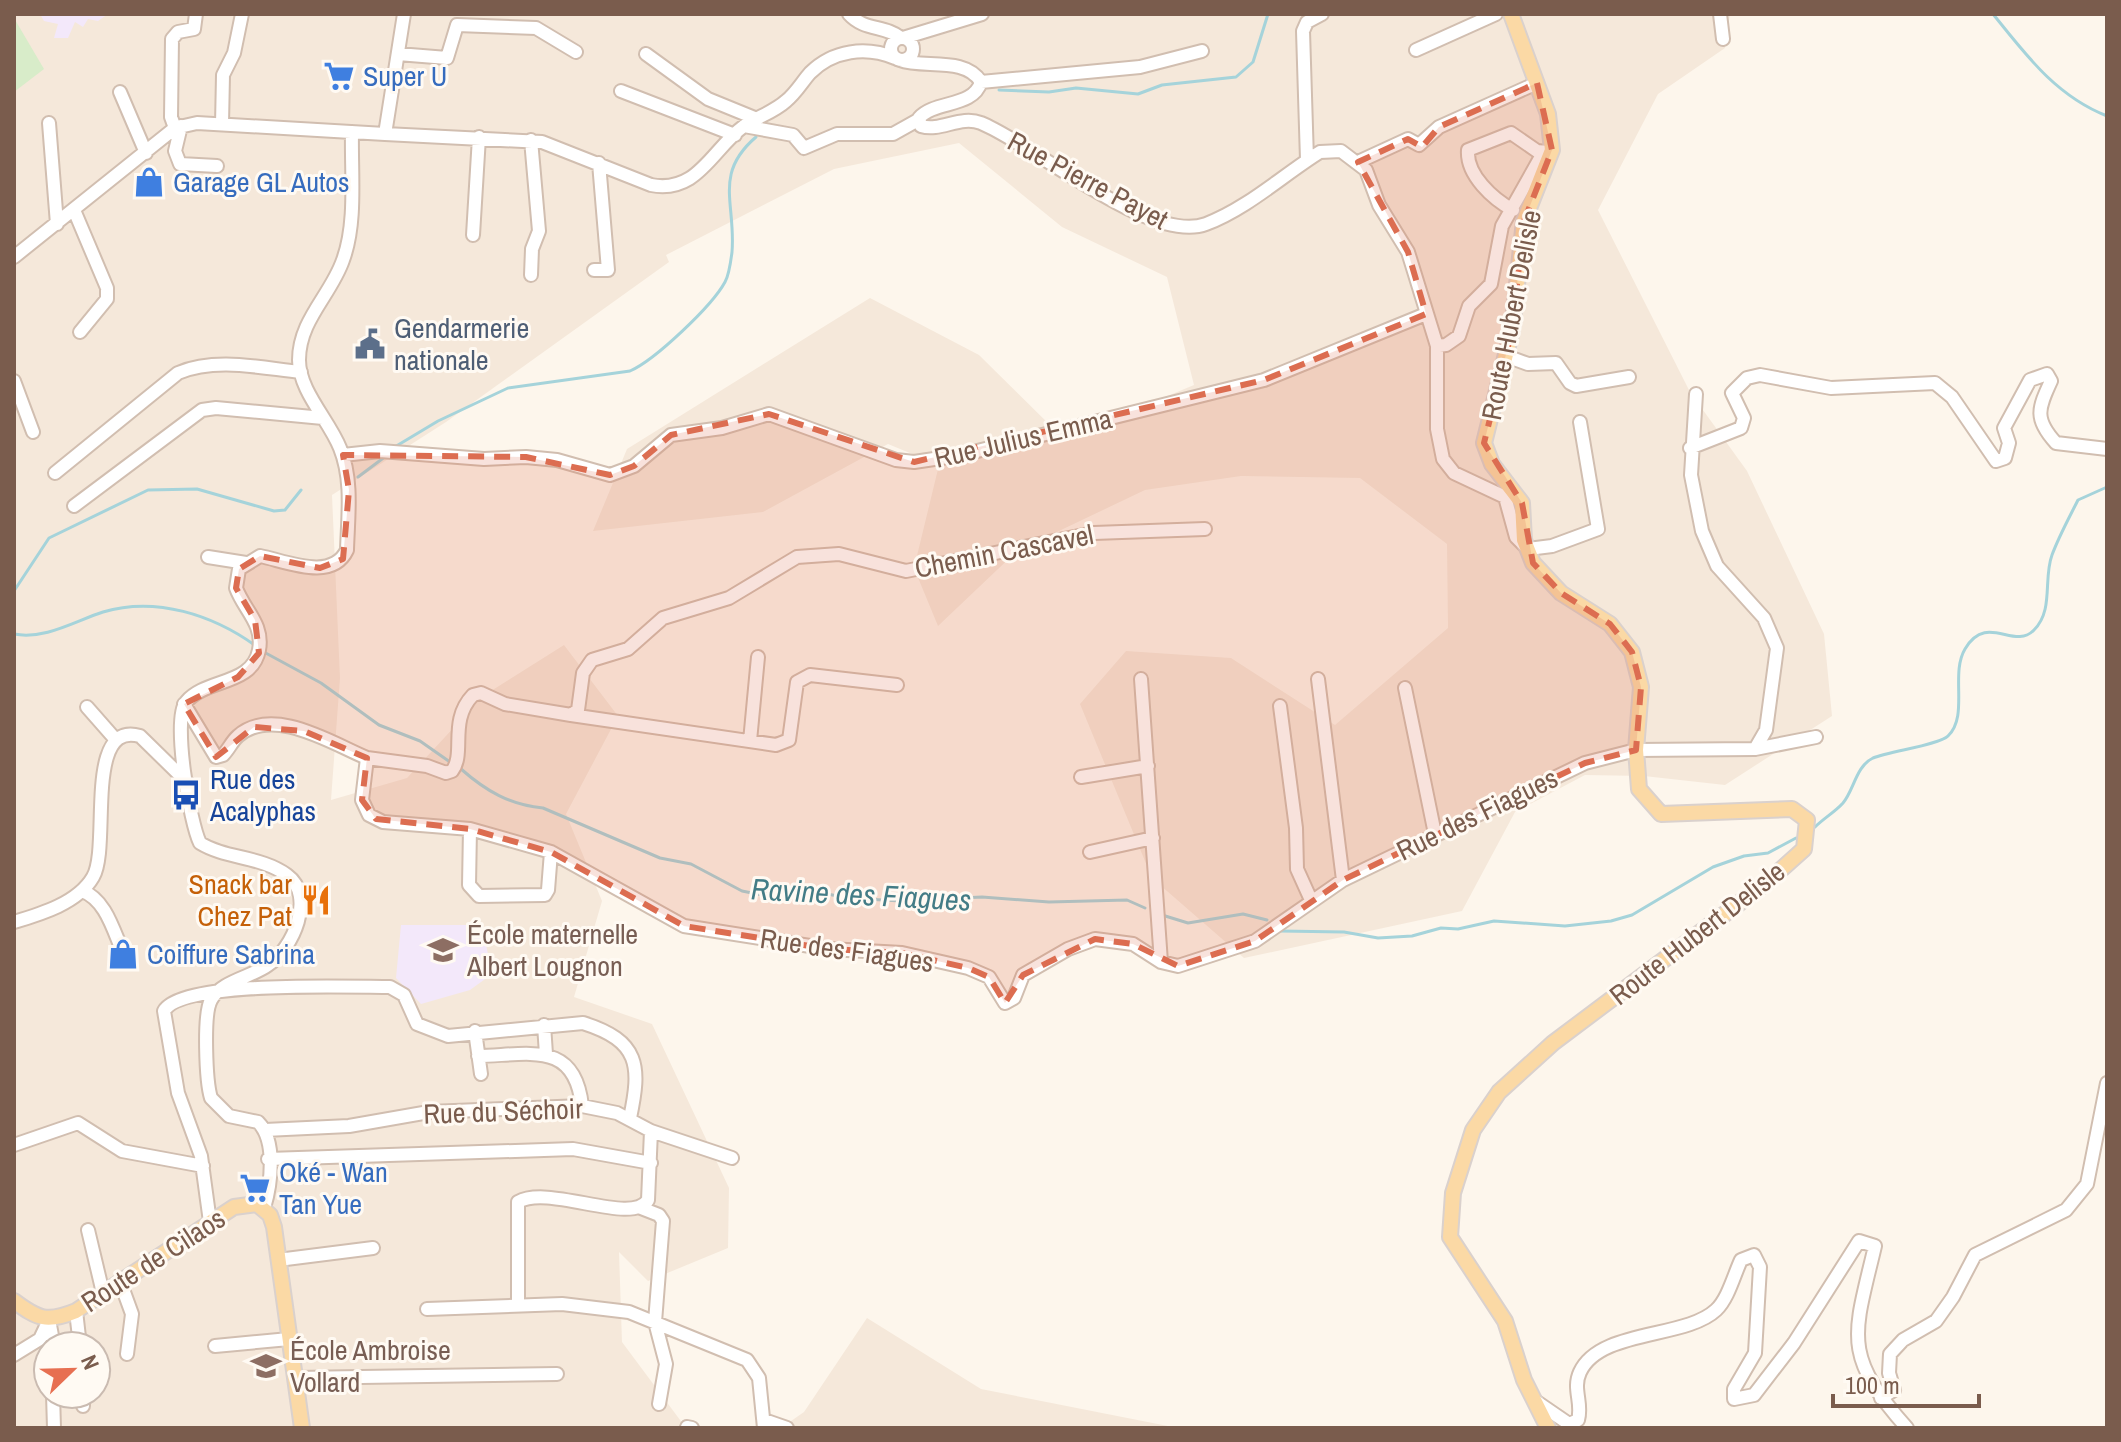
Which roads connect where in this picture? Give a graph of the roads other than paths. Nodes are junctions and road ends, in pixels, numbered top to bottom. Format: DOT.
graph roads {
  1 [pos="196,14"];
  2 [pos="242,14"];
  3 [pos="404,14"];
  4 [pos="849,14"];
  5 [pos="982,14"];
  6 [pos="1322,14"];
  7 [pos="1496,14"];
  8 [pos="1511,14"];
  9 [pos="1720,14"];
  10 [pos="1723,39"];
  11 [pos="900,47"];
  12 [pos="1416,50"];
  13 [pos="1202,51"];
  14 [pos="576,52"];
  15 [pos="398,54"];
  16 [pos="646,54"];
  17 [pos="981,82"];
  18 [pos="1537,83"];
  19 [pos="621,91"];
  20 [pos="120,92"];
  21 [pos="757,119"];
  22 [pos="918,120"];
  23 [pos="49,123"];
  24 [pos="222,124"];
  25 [pos="178,127"];
  26 [pos="739,130"];
  27 [pos="352,132"];
  28 [pos="385,134"];
  29 [pos="479,137"];
  30 [pos="531,140"];
  31 [pos="1548,152"];
  32 [pos="146,153"];
  33 [pos="1307,160"];
  34 [pos="1358,162"];
  35 [pos="599,163"];
  36 [pos="217,166"];
  37 [pos="74,210"];
  38 [pos="1513,210"];
  39 [pos="57,224"];
  40 [pos="473,235"];
  41 [pos="14,257"];
  42 [pos="594,270"];
  43 [pos="531,275"];
  44 [pos="1426,314"];
  45 [pos="80,332"];
  46 [pos="1437,346"];
  47 [pos="1506,356"];
  48 [pos="301,372"];
  49 [pos="1629,377"];
  50 [pos="14,381"];
  51 [pos="1696,394"];
  52 [pos="323,418"];
  53 [pos="1580,422"];
  54 [pos="33,432"];
  55 [pos="1690,448"];
  56 [pos="2107,449"];
  57 [pos="343,455"];
  58 [pos="55,473"];
  59 [pos="74,506"];
  60 [pos="1205,529"];
  61 [pos="1528,549"];
  62 [pos="208,557"];
  63 [pos="246,563"];
  64 [pos="758,657"];
  65 [pos="1141,679"];
  66 [pos="1318,679"];
  67 [pos="897,685"];
  68 [pos="1405,688"];
  69 [pos="184,704"];
  70 [pos="1280,706"];
  71 [pos="87,707"];
  72 [pos="571,715"];
  73 [pos="1816,737"];
  74 [pos="116,740"];
  75 [pos="750,741"];
  76 [pos="1755,749"];
  77 [pos="1636,750"];
  78 [pos="367,758"];
  79 [pos="1148,766"];
  80 [pos="1081,777"];
  81 [pos="187,782"];
  82 [pos="470,829"];
  83 [pos="1435,834"];
  84 [pos="1153,838"];
  85 [pos="551,852"];
  86 [pos="1090,852"];
  87 [pos="1343,880"];
  88 [pos="82,891"];
  89 [pos="1311,900"];
  90 [pos="14,922"];
  91 [pos="122,950"];
  92 [pos="1161,962"];
  93 [pos="222,989"];
  94 [pos="544,1025"];
  95 [pos="475,1031"];
  96 [pos="546,1054"];
  97 [pos="478,1056"];
  98 [pos="481,1074"];
  99 [pos="2107,1083"];
  100 [pos="582,1106"];
  101 [pos="630,1118"];
  102 [pos="265,1130"];
  103 [pos="651,1131"];
  104 [pos="14,1145"];
  105 [pos="732,1158"];
  106 [pos="268,1159"];
  107 [pos="651,1163"];
  108 [pos="203,1166"];
  109 [pos="264,1208"];
  110 [pos="641,1208"];
  111 [pos="210,1222"];
  112 [pos="88,1230"];
  113 [pos="373,1248"];
  114 [pos="278,1260"];
  115 [pos="120,1281"];
  116 [pos="103,1293"];
  117 [pos="14,1301"];
  118 [pos="518,1303"];
  119 [pos="427,1309"];
  120 [pos="76,1311"];
  121 [pos="49,1320"];
  122 [pos="655,1322"];
  123 [pos="51,1330"];
  124 [pos="78,1330"];
  125 [pos="289,1339"];
  126 [pos="215,1346"];
  127 [pos="127,1354"];
  128 [pos="14,1355"];
  129 [pos="557,1374"];
  130 [pos="295,1378"];
  131 [pos="1881,1398"];
  132 [pos="1534,1400"];
  133 [pos="659,1404"];
  134 [pos="764,1424"];
  135 [pos="302,1428"];
  136 [pos="787,1428"];
  137 [pos="1548,1428"];
  138 [pos="1907,1428"];
  1 -- 25 [label="street"];
  2 -- 24 [label="street"];
  3 -- 15 [label="street"];
  4 -- 11 [label="street"];
  5 -- 11 [label="street"];
  6 -- 33 [label="street"];
  7 -- 12 [label="street"];
  8 -- 18 [label="main road"];
  9 -- 10 [label="street"];
  11 -- 17 [label="street"];
  11 -- 21 [label="street"];
  13 -- 17 [label="street"];
  14 -- 15 [label="street"];
  15 -- 28 [label="street"];
  16 -- 21 [label="street"];
  17 -- 22 [label="street"];
  18 -- 31 [label="main road"];
  18 -- 34 [label="street"];
  19 -- 26 [label="street"];
  20 -- 32 [label="street"];
  21 -- 26 [label="street"];
  22 -- 26 [label="street"];
  22 -- 33 [label="street, Rue Pierre Payet"];
  23 -- 39 [label="street"];
  24 -- 25 [label="street"];
  24 -- 27 [label="street"];
  25 -- 32 [label="street"];
  25 -- 36 [label="street"];
  26 -- 35 [label="street"];
  27 -- 28 [label="street"];
  27 -- 48 [label="street"];
  28 -- 29 [label="street"];
  29 -- 30 [label="street"];
  29 -- 40 [label="street"];
  30 -- 35 [label="street"];
  30 -- 43 [label="street"];
  31 -- 38 [label="street"];
  31 -- 38 [label="street"];
  31 -- 47 [label="main road, Route Hubert Delisle"];
  32 -- 37 [label="street"];
  33 -- 34 [label="street, Rue Pierre Payet"];
  34 -- 44 [label="street"];
  35 -- 42 [label="street"];
  37 -- 39 [label="street"];
  37 -- 45 [label="street"];
  38 -- 46 [label="street"];
  39 -- 41 [label="street"];
  44 -- 46 [label="street"];
  44 -- 57 [label="street, Rue Julius Emma"];
  46 -- 61 [label="street"];
  47 -- 49 [label="street"];
  47 -- 61 [label="main road, Route Hubert Delisle"];
  48 -- 52 [label="street"];
  48 -- 58 [label="street"];
  50 -- 54 [label="street"];
  51 -- 55 [label="street"];
  52 -- 57 [label="street"];
  52 -- 59 [label="street"];
  53 -- 61 [label="street"];
  55 -- 56 [label="street"];
  55 -- 76 [label="street"];
  57 -- 63 [label="street"];
  60 -- 72 [label="street, Chemin Cascavel"];
  61 -- 77 [label="main road, Route Hubert Delisle"];
  62 -- 63 [label="street"];
  63 -- 69 [label="street"];
  64 -- 75 [label="street"];
  65 -- 79 [label="street"];
  66 -- 87 [label="street"];
  67 -- 75 [label="street"];
  68 -- 83 [label="street"];
  69 -- 78 [label="street"];
  69 -- 81 [label="street"];
  70 -- 89 [label="street"];
  71 -- 74 [label="street"];
  72 -- 75 [label="street"];
  72 -- 78 [label="street"];
  73 -- 76 [label="street, Rue des Fiagues"];
  74 -- 81 [label="street"];
  74 -- 88 [label="street"];
  76 -- 77 [label="street, Rue des Fiagues"];
  77 -- 83 [label="street, Rue des Fiagues"];
  77 -- 132 [label="main road, Route Hubert Delisle"];
  78 -- 82 [label="street, Rue des Fiagues"];
  79 -- 80 [label="street"];
  79 -- 84 [label="street"];
  81 -- 93 [label="street"];
  82 -- 85 [label="street, Rue des Fiagues"];
  82 -- 85 [label="street"];
  83 -- 87 [label="street, Rue des Fiagues"];
  84 -- 86 [label="street"];
  84 -- 92 [label="street"];
  85 -- 92 [label="street, Rue des Fiagues"];
  87 -- 89 [label="street, Rue des Fiagues"];
  88 -- 90 [label="street"];
  88 -- 91 [label="street"];
  89 -- 92 [label="street, Rue des Fiagues"];
  93 -- 95 [label="street"];
  93 -- 102 [label="street"];
  93 -- 108 [label="street"];
  94 -- 95 [label="street"];
  94 -- 96 [label="street"];
  94 -- 101 [label="street"];
  95 -- 97 [label="street"];
  96 -- 97 [label="street"];
  96 -- 100 [label="street"];
  97 -- 98 [label="street"];
  99 -- 131 [label="street"];
  100 -- 101 [label="street, Rue du Séchoir"];
  100 -- 102 [label="street, Rue du Séchoir"];
  101 -- 103 [label="street, Rue du Séchoir"];
  102 -- 106 [label="street"];
  103 -- 105 [label="street, Rue du Séchoir"];
  103 -- 107 [label="street"];
  104 -- 108 [label="street"];
  106 -- 107 [label="street"];
  106 -- 109 [label="street"];
  107 -- 110 [label="street"];
  108 -- 111 [label="street"];
  109 -- 111 [label="main road, Route de Cilaos"];
  109 -- 114 [label="main road, Route de Cilaos"];
  110 -- 118 [label="street"];
  110 -- 122 [label="street"];
  111 -- 115 [label="main road, Route de Cilaos"];
  112 -- 116 [label="street"];
  113 -- 114 [label="street"];
  114 -- 125 [label="main road, Route de Cilaos"];
  115 -- 116 [label="main road, Route de Cilaos"];
  115 -- 127 [label="street"];
  116 -- 120 [label="main road, Route de Cilaos"];
  117 -- 121 [label="main road, Route de Cilaos"];
  118 -- 119 [label="street"];
  118 -- 122 [label="street"];
  120 -- 121 [label="main road, Route de Cilaos"];
  120 -- 124 [label="street"];
  121 -- 123 [label="street"];
  121 -- 128 [label="street"];
  122 -- 133 [label="street"];
  122 -- 134 [label="street"];
  125 -- 126 [label="street"];
  125 -- 130 [label="main road, Route de Cilaos"];
  129 -- 130 [label="street"];
  130 -- 135 [label="main road, Route de Cilaos"];
  131 -- 132 [label="street"];
  131 -- 138 [label="street"];
  132 -- 137 [label="main road, Route Hubert Delisle"];
  134 -- 136 [label="street"];
}
